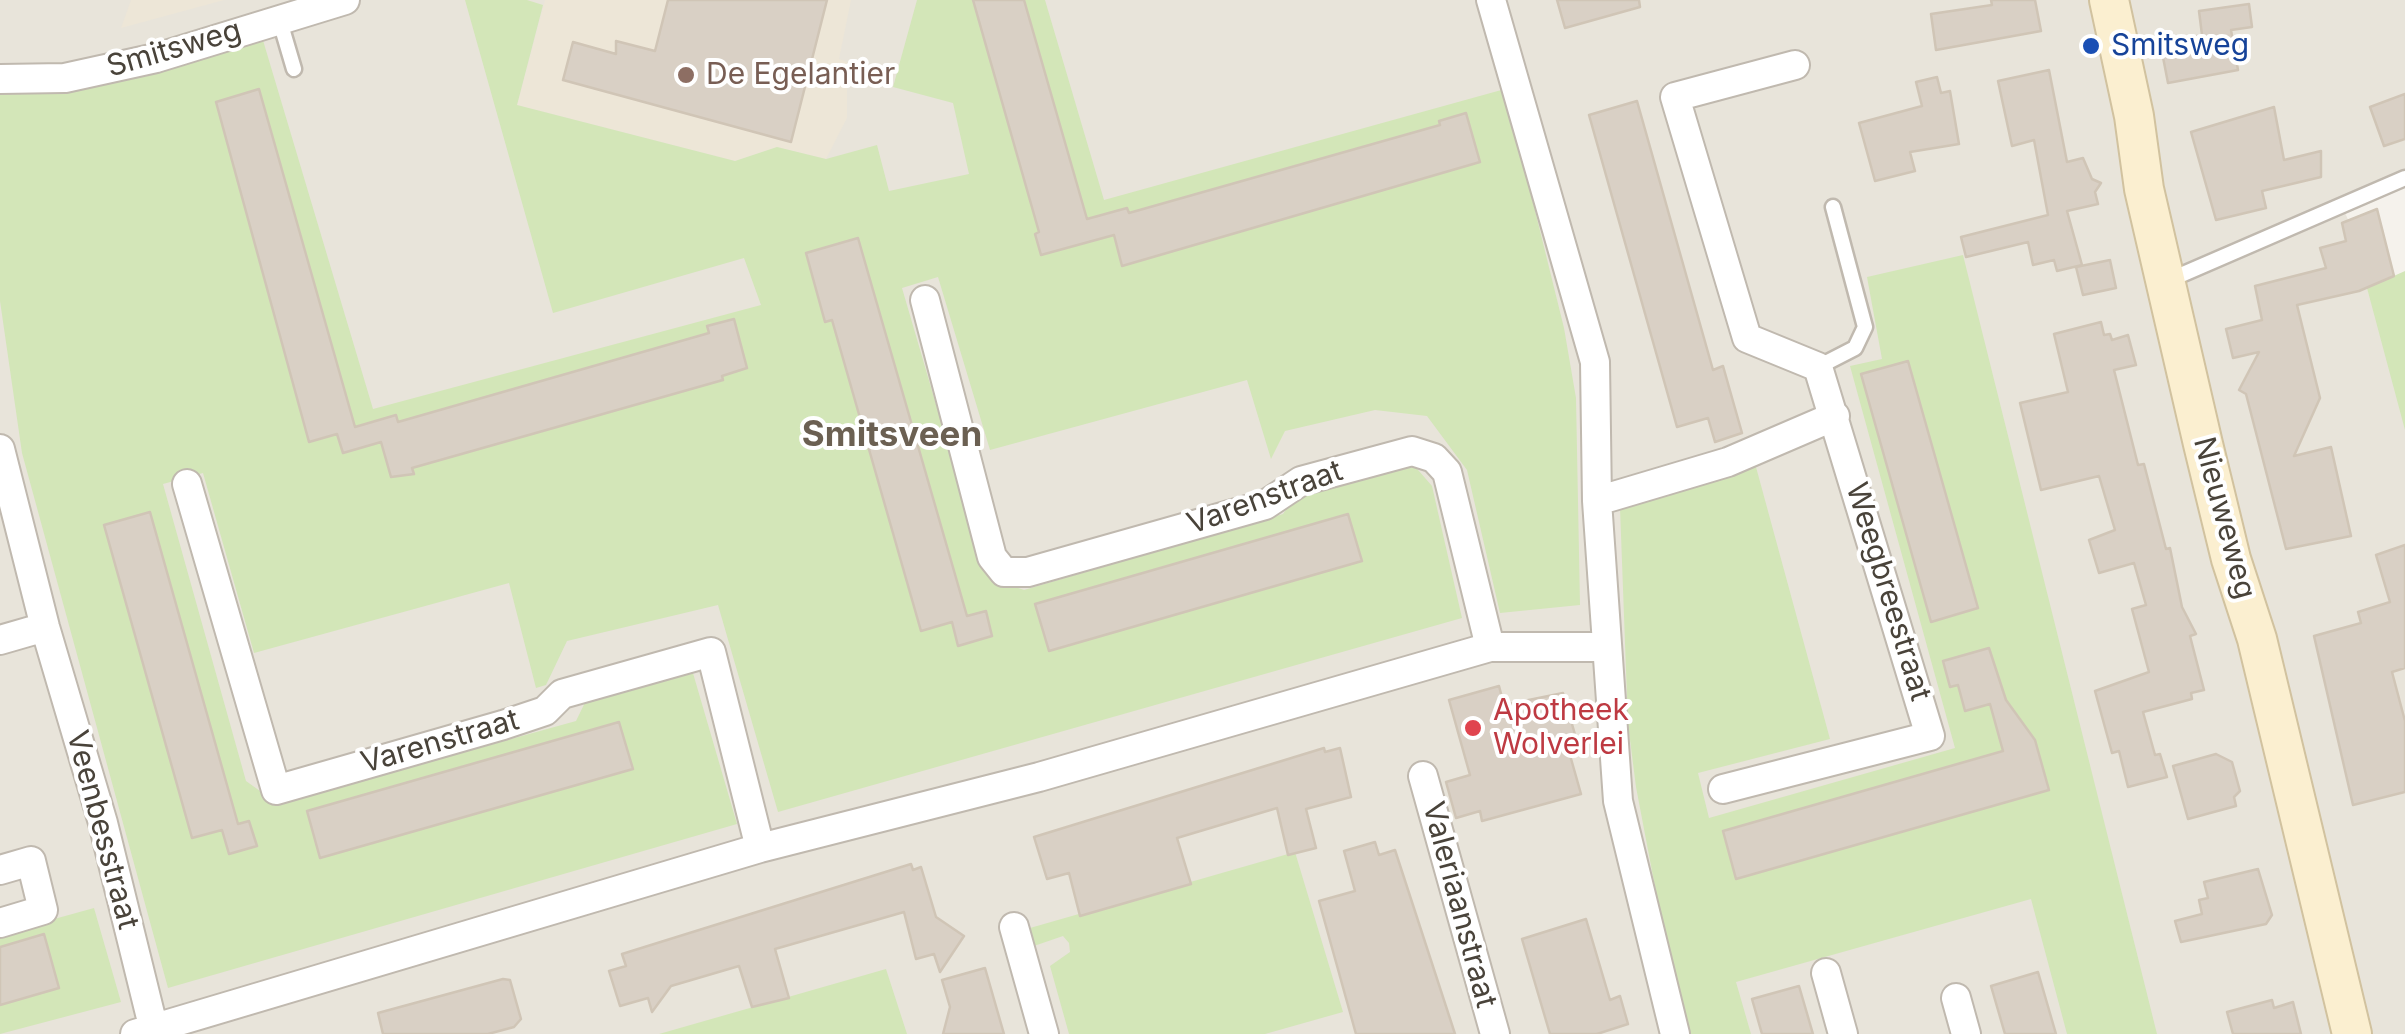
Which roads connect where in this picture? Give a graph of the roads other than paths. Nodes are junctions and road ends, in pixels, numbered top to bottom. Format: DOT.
graph roads {
  1 [pos="345,0"];
  2 [pos="1491,0"];
  3 [pos="2109,0"];
  4 [pos="279,18"];
  5 [pos="1795,65"];
  6 [pos="294,69"];
  7 [pos="0,79"];
  8 [pos="2405,178"];
  9 [pos="1833,207"];
  10 [pos="2165,282"];
  11 [pos="925,300"];
  12 [pos="1818,367"];
  13 [pos="1835,416"];
  14 [pos="0,450"];
  15 [pos="187,484"];
  16 [pos="1597,501"];
  17 [pos="45,627"];
  18 [pos="0,640"];
  19 [pos="1490,647"];
  20 [pos="1606,647"];
  21 [pos="1423,776"];
  22 [pos="1722,789"];
  23 [pos="760,848"];
  24 [pos="0,870"];
  25 [pos="0,923"];
  26 [pos="1014,927"];
  27 [pos="1826,973"];
  28 [pos="1956,998"];
  29 [pos="148,1032"];
  30 [pos="1044,1034"];
  31 [pos="1495,1034"];
  32 [pos="1675,1034"];
  33 [pos="1843,1034"];
  34 [pos="1966,1034"];
  35 [pos="2352,1034"];
  1 -- 4 [label="street, Smitsweg"];
  2 -- 16 [label="street"];
  3 -- 10 [label="street, Nieuweweg"];
  4 -- 6 [label="lane"];
  4 -- 7 [label="street, Smitsweg"];
  5 -- 12 [label="street"];
  8 -- 10 [label="lane"];
  9 -- 12 [label="lane"];
  10 -- 35 [label="street, Nieuweweg"];
  11 -- 19 [label="street, Varenstraat"];
  12 -- 13 [label="street, Weegbreestraat"];
  13 -- 16 [label="street"];
  13 -- 22 [label="street, Weegbreestraat"];
  14 -- 17 [label="street, Veenbesstraat"];
  15 -- 23 [label="street, Varenstraat"];
  16 -- 20 [label="street"];
  17 -- 18 [label="street"];
  17 -- 29 [label="street, Veenbesstraat"];
  19 -- 20 [label="street"];
  19 -- 23 [label="street"];
  20 -- 32 [label="street"];
  21 -- 31 [label="street, Valeriaanstraat"];
  23 -- 29 [label="street"];
  24 -- 25 [label="street"];
  26 -- 30 [label="street"];
  27 -- 33 [label="street"];
  28 -- 34 [label="street"];
}
